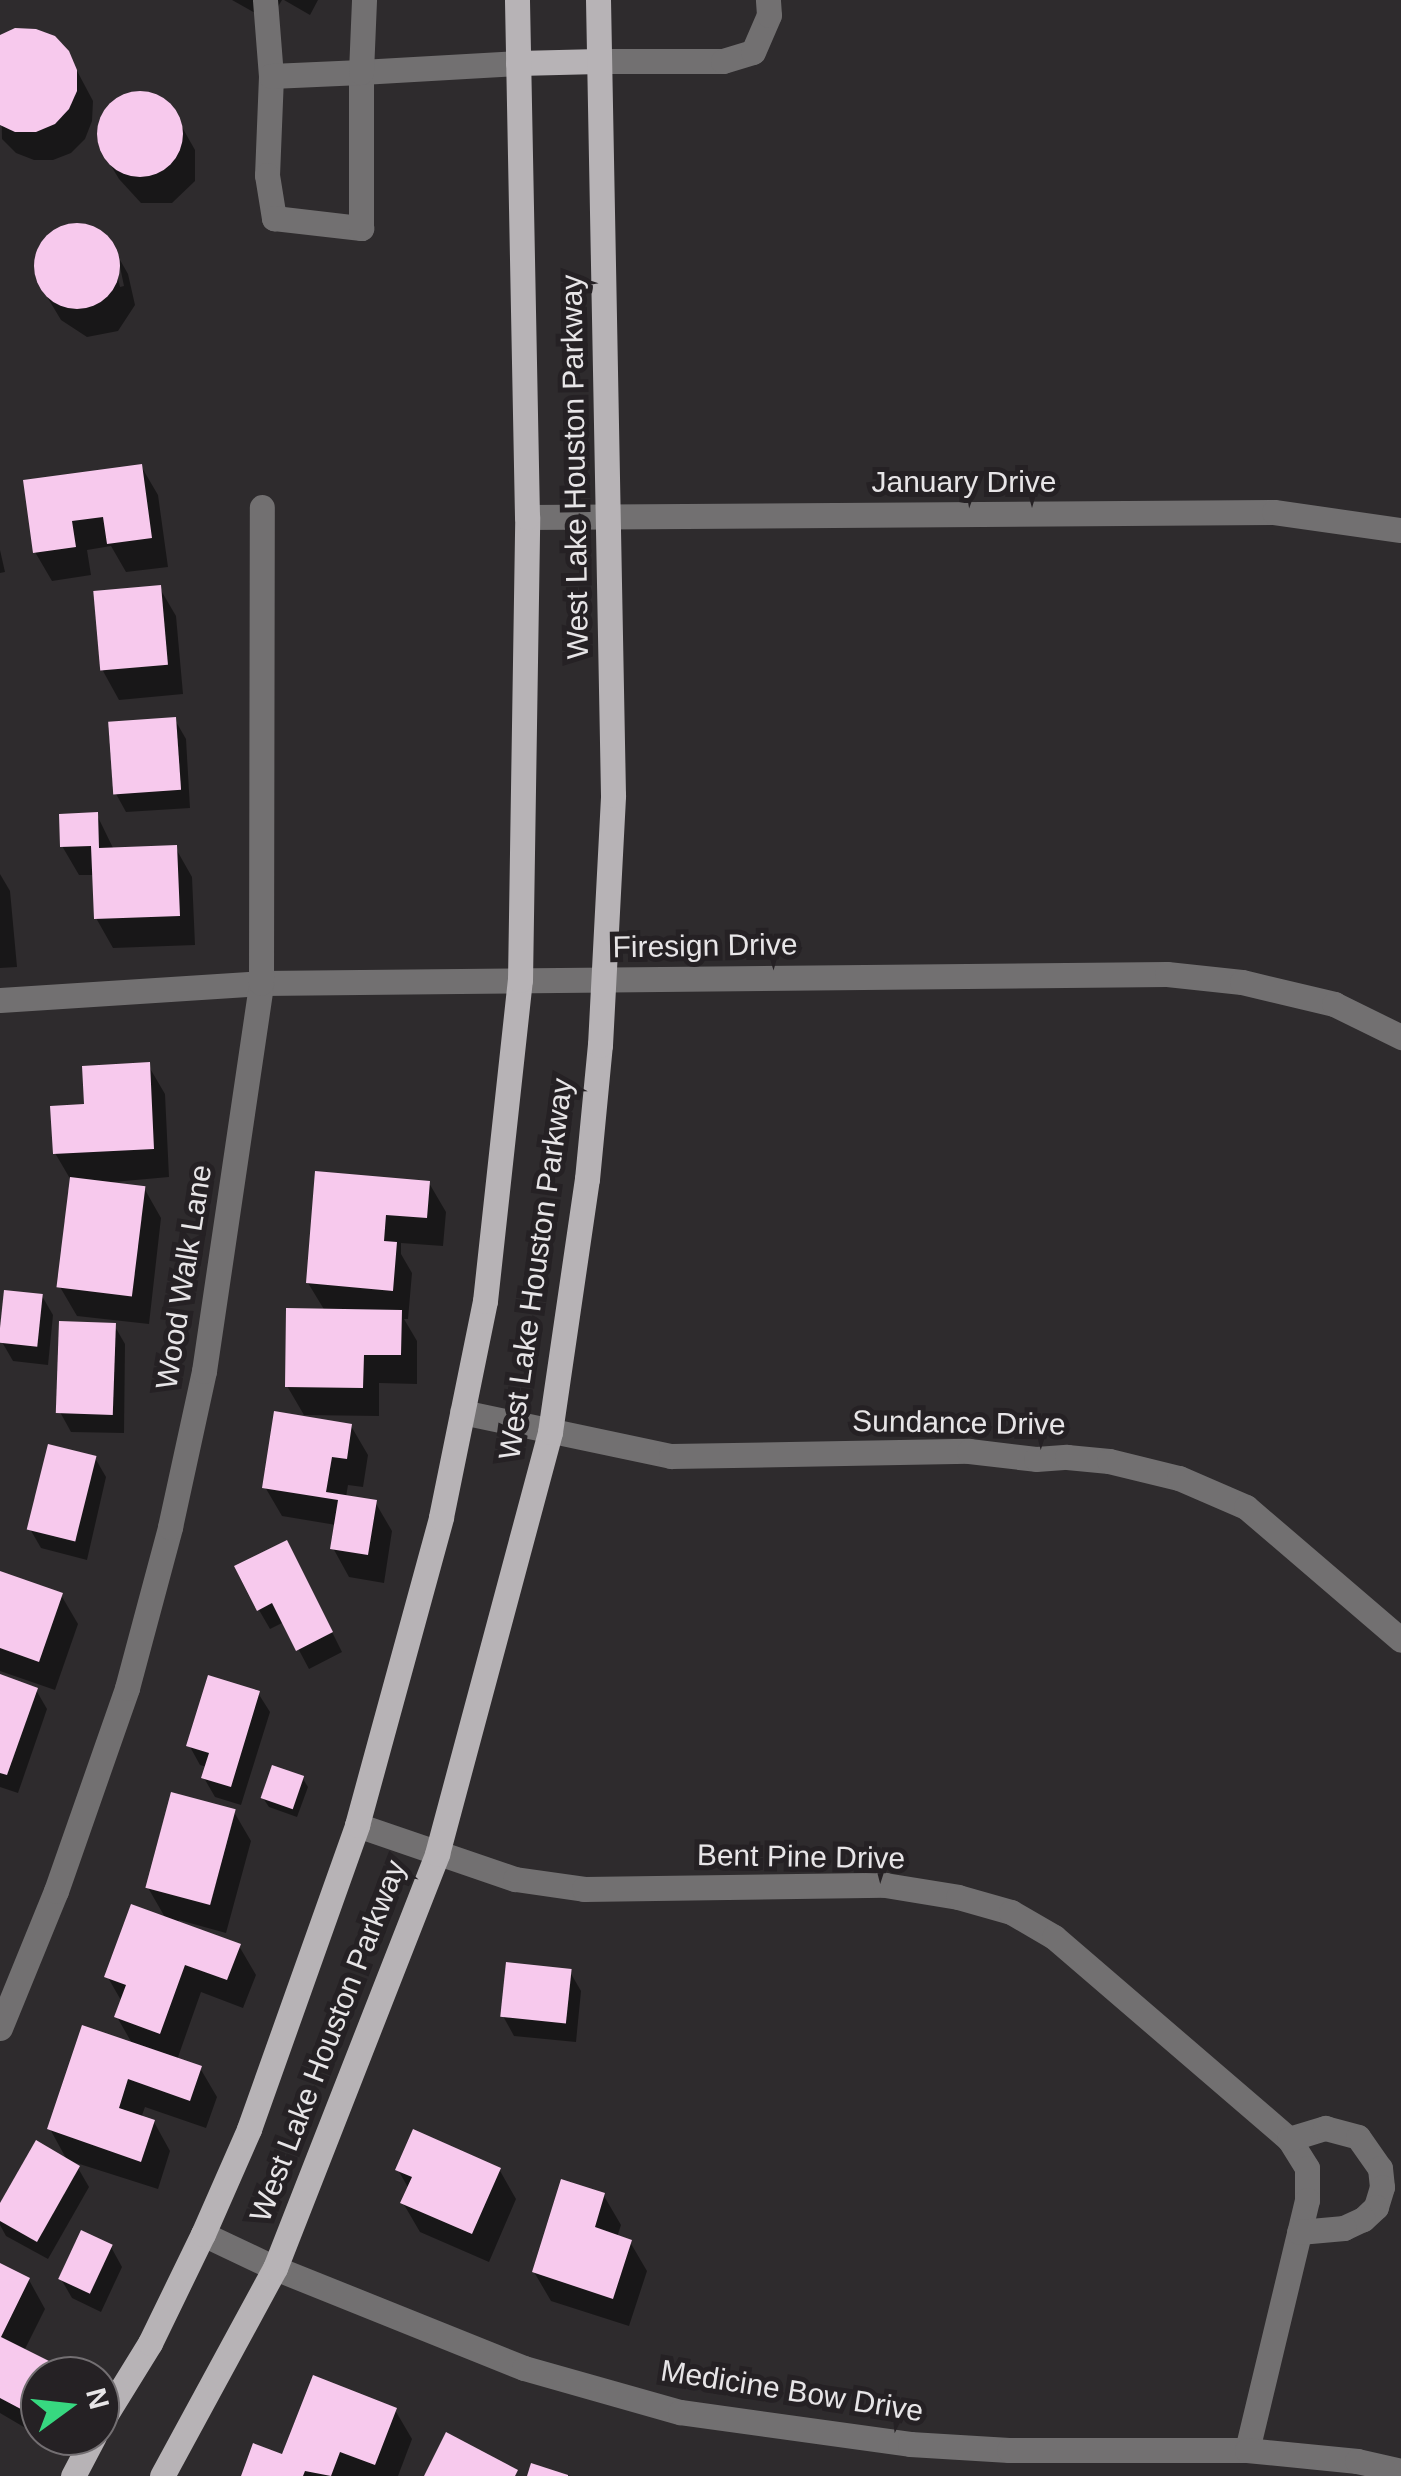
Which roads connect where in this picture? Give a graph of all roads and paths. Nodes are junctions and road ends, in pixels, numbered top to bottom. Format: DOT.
graph roads {
  1 [pos="265,0"];
  2 [pos="364,0"];
  3 [pos="517,0"];
  4 [pos="598,0"];
  5 [pos="768,0"];
  6 [pos="599,60"];
  7 [pos="518,63"];
  8 [pos="361,72"];
  9 [pos="272,76"];
  10 [pos="262,506"];
  11 [pos="610,516"];
  12 [pos="527,517"];
  13 [pos="1401,530"];
  14 [pos="520,980"];
  15 [pos="606,980"];
  16 [pos="261,982"];
  17 [pos="0,1000"];
  18 [pos="1401,1037"];
  19 [pos="462,1412"];
  20 [pos="550,1432"];
  21 [pos="1401,1640"];
  22 [pos="357,1825"];
  23 [pos="436,1854"];
  24 [pos="0,2028"];
  25 [pos="1289,2139"];
  26 [pos="1299,2232"];
  27 [pos="204,2234"];
  28 [pos="274,2268"];
  29 [pos="120,2392"];
  30 [pos="1247,2450"];
  31 [pos="1401,2470"];
  32 [pos="162,2476"];
  1 -- 9 [label="street"];
  2 -- 8 [label="street"];
  3 -- 7 [label="main road, West Lake Houston Parkway"];
  4 -- 6 [label="main road, West Lake Houston Parkway"];
  5 -- 6 [label="street"];
  6 -- 7 [label="main road"];
  6 -- 11 [label="main road, West Lake Houston Parkway"];
  7 -- 8 [label="street"];
  7 -- 12 [label="main road, West Lake Houston Parkway"];
  8 -- 9 [label="street"];
  8 -- 9 [label="street"];
  10 -- 16 [label="street, Wood Walk Lane"];
  11 -- 12 [label="street, January Drive"];
  11 -- 13 [label="street, January Drive"];
  11 -- 15 [label="main road, West Lake Houston Parkway"];
  12 -- 14 [label="main road, West Lake Houston Parkway"];
  14 -- 15 [label="street, Firesign Drive"];
  14 -- 16 [label="street, Firesign Drive"];
  14 -- 19 [label="main road, West Lake Houston Parkway"];
  15 -- 18 [label="street, Firesign Drive"];
  15 -- 20 [label="main road, West Lake Houston Parkway"];
  16 -- 17 [label="street, Firesign Drive"];
  16 -- 24 [label="street, Wood Walk Lane"];
  19 -- 20 [label="street, Sundance Drive"];
  19 -- 22 [label="main road, West Lake Houston Parkway"];
  20 -- 21 [label="street, Sundance Drive"];
  20 -- 23 [label="main road, West Lake Houston Parkway"];
  22 -- 23 [label="street, Bent Pine Drive"];
  22 -- 27 [label="main road, West Lake Houston Parkway"];
  23 -- 25 [label="street, Bent Pine Drive"];
  23 -- 28 [label="main road, West Lake Houston Parkway"];
  25 -- 26 [label="street, Bent Pine Drive"];
  25 -- 26 [label="street"];
  26 -- 30 [label="street, Bent Pine Drive"];
  27 -- 28 [label="street, Medicine Bow Drive"];
  27 -- 29 [label="main road, West Lake Houston Parkway"];
  28 -- 30 [label="street, Medicine Bow Drive"];
  28 -- 32 [label="main road, West Lake Houston Parkway"];
  30 -- 31 [label="street, Medicine Bow Drive"];
}
